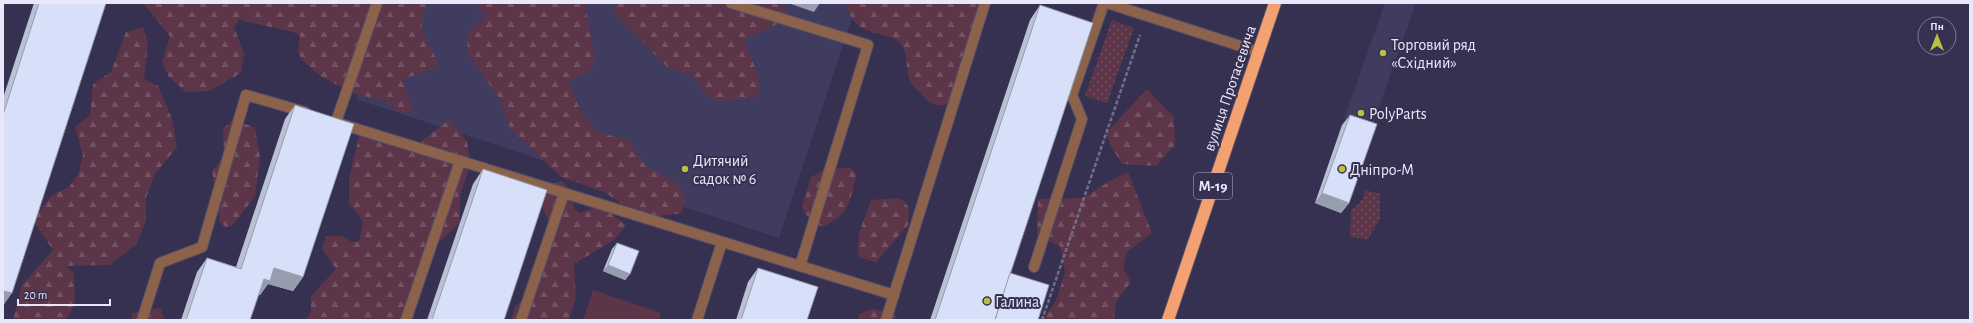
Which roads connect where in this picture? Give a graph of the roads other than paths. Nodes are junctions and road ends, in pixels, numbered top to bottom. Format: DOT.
graph roads {
  1 [pos="377,3"];
  2 [pos="731,3"];
  3 [pos="985,3"];
  4 [pos="1104,3"];
  5 [pos="1107,3"];
  6 [pos="1275,3"];
  7 [pos="1259,52"];
  8 [pos="314,115"];
  9 [pos="460,160"];
  10 [pos="564,193"];
  11 [pos="722,242"];
  12 [pos="800,266"];
  13 [pos="1034,267"];
  14 [pos="894,295"];
  15 [pos="142,320"];
  16 [pos="406,320"];
  17 [pos="521,320"];
  18 [pos="697,320"];
  19 [pos="886,320"];
  20 [pos="1168,320"];
  1 -- 9 [label="lane"];
  2 -- 12 [label="lane"];
  3 -- 14 [label="lane"];
  4 -- 13 [label="lane"];
  5 -- 7 [label="lane"];
  6 -- 7 [label="highway, вулиця Протасевича / М-19"];
  7 -- 20 [label="highway, вулиця Протасевича / М-19"];
  8 -- 15 [label="lane"];
  9 -- 10 [label="lane"];
  9 -- 16 [label="lane"];
  10 -- 11 [label="lane"];
  10 -- 17 [label="lane"];
  11 -- 12 [label="lane"];
  11 -- 18 [label="lane"];
  12 -- 14 [label="lane"];
  14 -- 19 [label="lane"];
}
